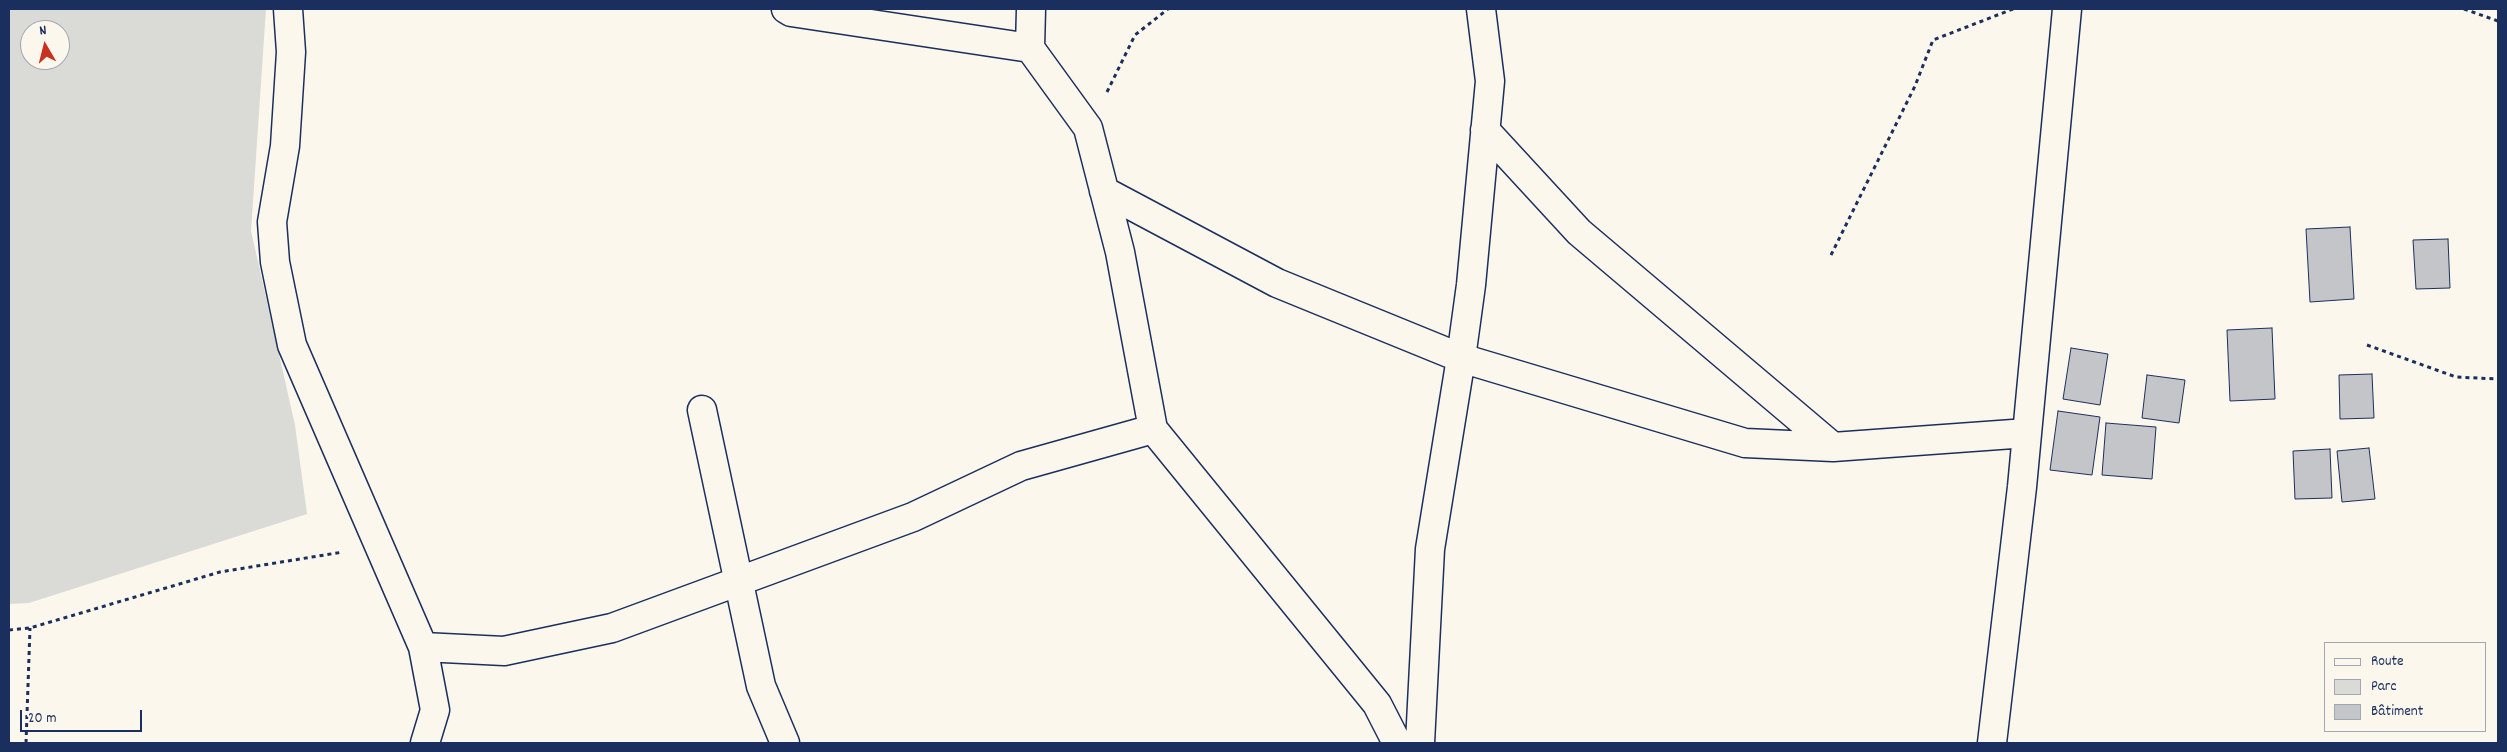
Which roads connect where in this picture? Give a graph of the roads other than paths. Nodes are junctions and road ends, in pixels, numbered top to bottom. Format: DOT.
graph roads {
  1 [pos="288,9"];
  2 [pos="786,9"];
  3 [pos="1031,9"];
  4 [pos="1481,9"];
  5 [pos="2067,9"];
  6 [pos="1030,48"];
  7 [pos="1485,130"];
  8 [pos="1104,191"];
  9 [pos="1461,358"];
  10 [pos="702,410"];
  11 [pos="1153,429"];
  12 [pos="2027,433"];
  13 [pos="1834,447"];
  14 [pos="740,583"];
  15 [pos="422,647"];
  16 [pos="425,743"];
  17 [pos="785,743"];
  18 [pos="1397,743"];
  19 [pos="1420,743"];
  20 [pos="1992,743"];
  1 -- 15 [label="street"];
  2 -- 6 [label="street"];
  3 -- 6 [label="street"];
  4 -- 7 [label="street"];
  5 -- 12 [label="street"];
  6 -- 8 [label="street"];
  7 -- 9 [label="street"];
  7 -- 13 [label="street"];
  8 -- 9 [label="street"];
  8 -- 11 [label="street"];
  9 -- 13 [label="street"];
  9 -- 19 [label="street"];
  10 -- 14 [label="street"];
  11 -- 14 [label="street"];
  11 -- 18 [label="street"];
  12 -- 13 [label="street"];
  12 -- 20 [label="street"];
  14 -- 15 [label="street"];
  14 -- 17 [label="street"];
  15 -- 16 [label="street"];
}
